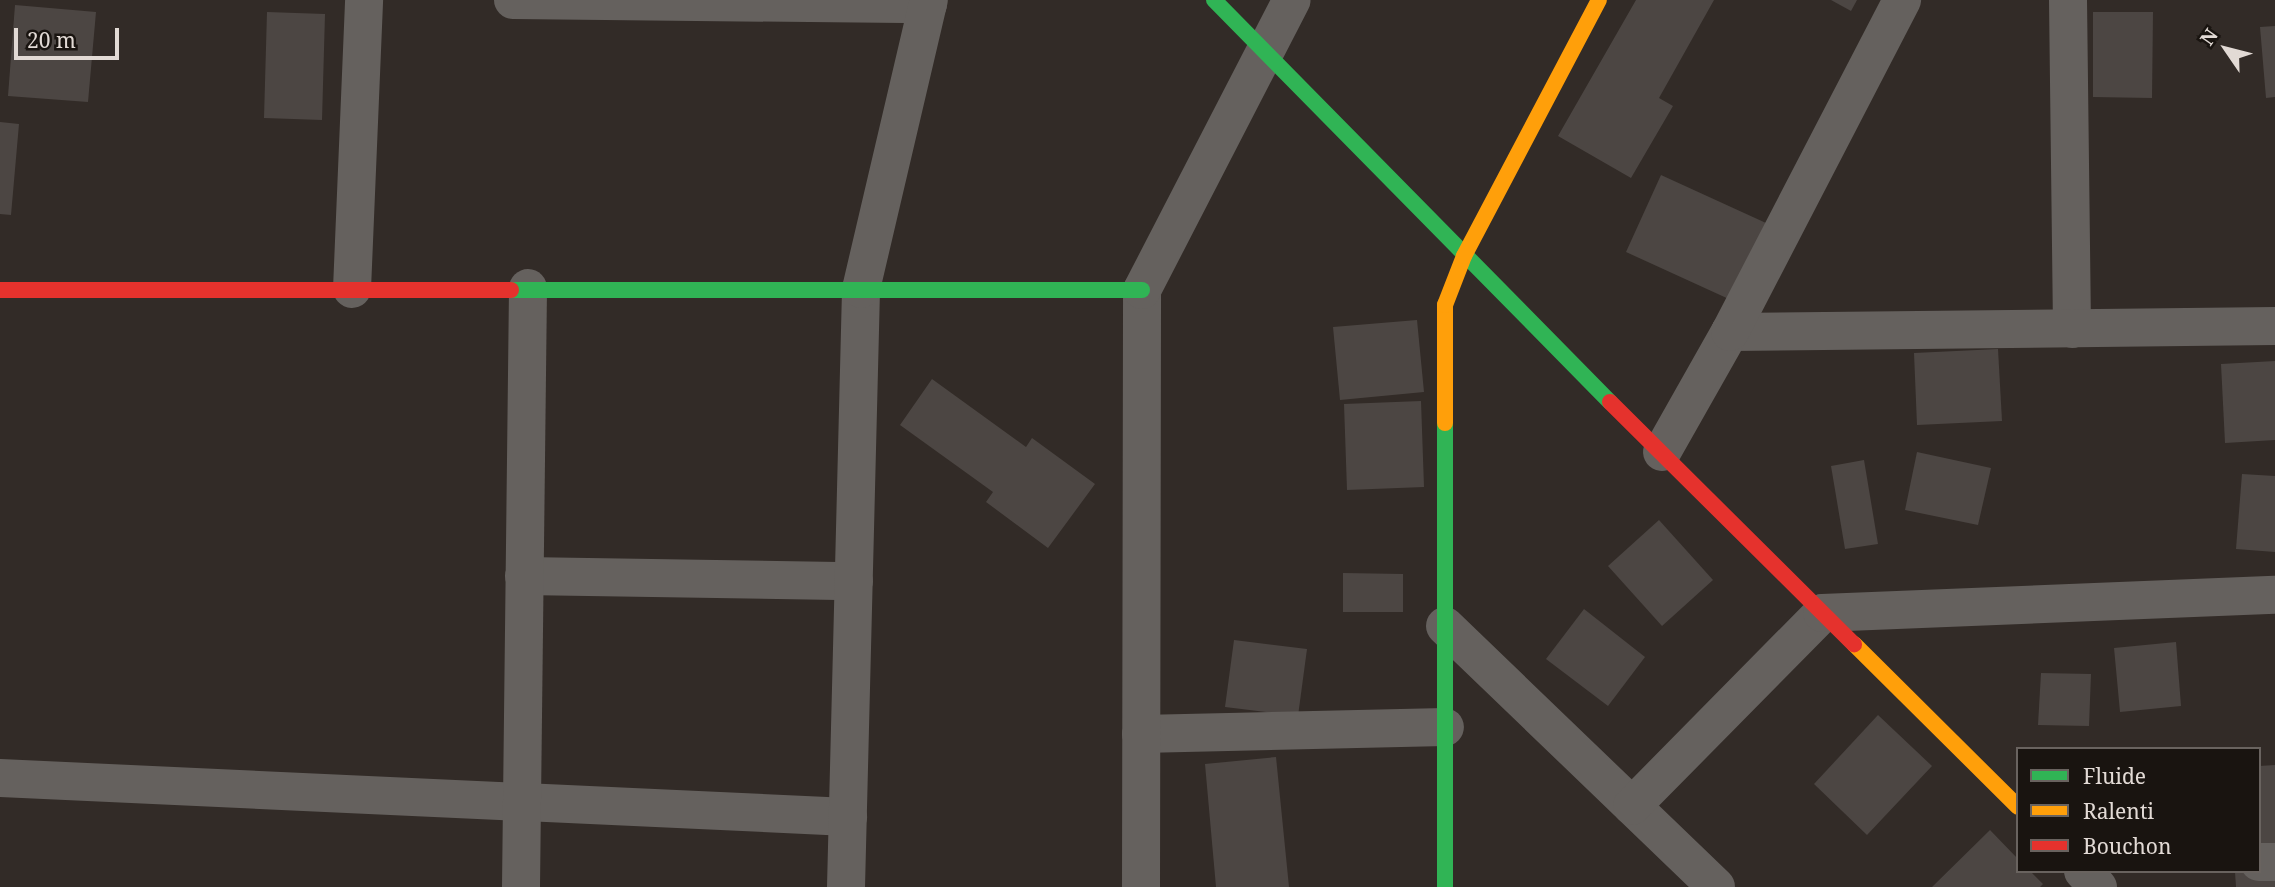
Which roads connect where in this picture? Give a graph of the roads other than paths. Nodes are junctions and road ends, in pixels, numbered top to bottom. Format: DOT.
graph roads {
  1 [pos="365,0"];
  2 [pos="513,0"];
  3 [pos="1214,0"];
  4 [pos="1292,0"];
  5 [pos="1599,0"];
  6 [pos="1902,0"];
  7 [pos="2068,0"];
  8 [pos="671,1"];
  9 [pos="929,2"];
  10 [pos="1266,50"];
  11 [pos="1464,256"];
  12 [pos="528,288"];
  13 [pos="352,289"];
  14 [pos="861,289"];
  15 [pos="1142,289"];
  16 [pos="0,290"];
  17 [pos="2275,327"];
  18 [pos="2072,328"];
  19 [pos="1731,332"];
  20 [pos="1662,452"];
  21 [pos="524,576"];
  22 [pos="854,581"];
  23 [pos="2275,595"];
  24 [pos="1822,613"];
  25 [pos="1445,626"];
  26 [pos="1445,727"];
  27 [pos="1141,734"];
  28 [pos="0,778"];
  29 [pos="522,802"];
  30 [pos="2016,805"];
  31 [pos="1632,806"];
  32 [pos="848,817"];
  33 [pos="2084,873"];
  34 [pos="521,887"];
  35 [pos="846,887"];
  36 [pos="1141,887"];
  37 [pos="1445,887"];
  38 [pos="1716,887"];
  39 [pos="2098,887"];
  1 -- 13 [label="street"];
  2 -- 8 [label="street"];
  3 -- 10 [label="street"];
  4 -- 10 [label="street"];
  5 -- 11 [label="street"];
  6 -- 19 [label="street"];
  7 -- 18 [label="street"];
  8 -- 9 [label="street"];
  9 -- 14 [label="street"];
  10 -- 11 [label="street"];
  10 -- 15 [label="street"];
  11 -- 20 [label="street"];
  11 -- 25 [label="street"];
  12 -- 13 [label="street"];
  12 -- 14 [label="street"];
  12 -- 21 [label="street"];
  13 -- 16 [label="street"];
  14 -- 15 [label="street"];
  14 -- 22 [label="street"];
  15 -- 27 [label="street"];
  17 -- 18 [label="street"];
  18 -- 19 [label="street"];
  19 -- 20 [label="street"];
  20 -- 24 [label="street"];
  21 -- 22 [label="street"];
  21 -- 29 [label="street"];
  22 -- 32 [label="street"];
  23 -- 24 [label="street"];
  24 -- 30 [label="street"];
  24 -- 31 [label="street"];
  25 -- 26 [label="street"];
  25 -- 31 [label="street"];
  26 -- 27 [label="street"];
  26 -- 37 [label="street"];
  27 -- 36 [label="street"];
  28 -- 29 [label="street"];
  29 -- 32 [label="street"];
  29 -- 34 [label="street"];
  31 -- 38 [label="street"];
  32 -- 35 [label="street"];
  33 -- 39 [label="street"];
}
